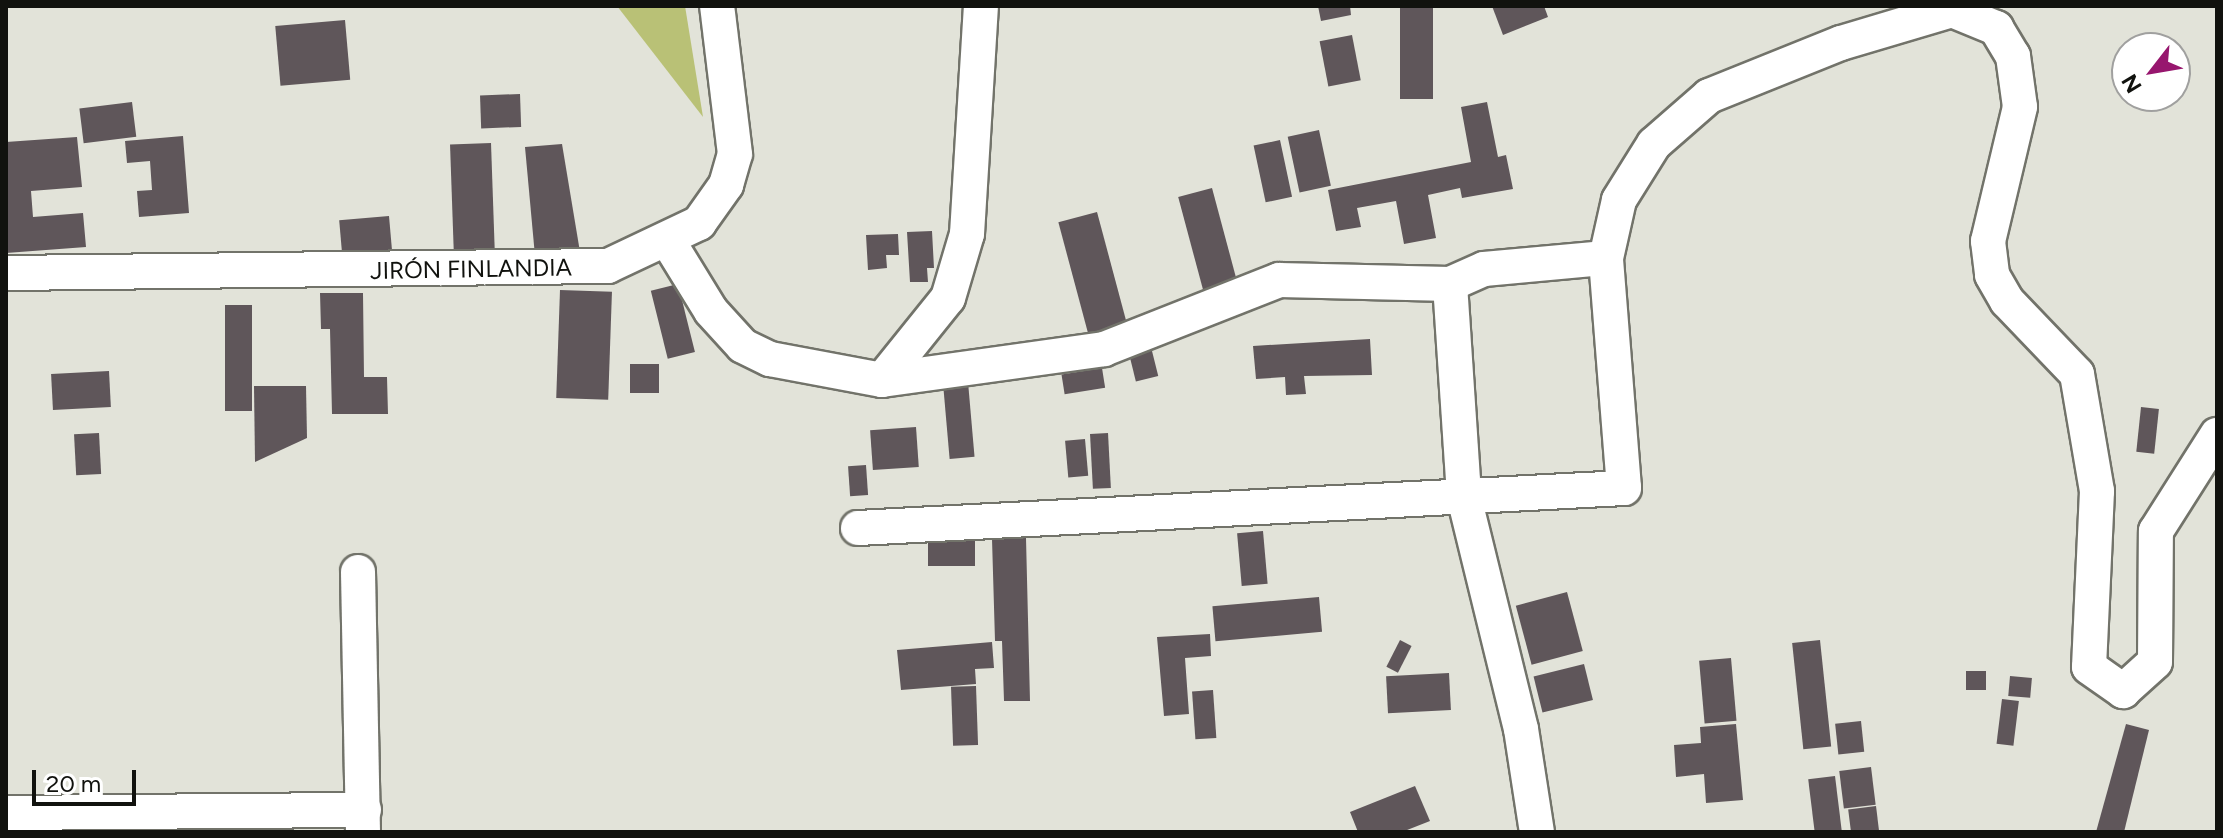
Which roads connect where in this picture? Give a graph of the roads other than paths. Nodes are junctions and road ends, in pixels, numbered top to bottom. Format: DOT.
graph roads {
  1 [pos="717,6"];
  2 [pos="981,6"];
  3 [pos="1952,8"];
  4 [pos="668,241"];
  5 [pos="1606,258"];
  6 [pos="6,273"];
  7 [pos="1450,284"];
  8 [pos="882,380"];
  9 [pos="2217,435"];
  10 [pos="1464,497"];
  11 [pos="858,528"];
  12 [pos="358,572"];
  13 [pos="6,813"];
  14 [pos="364,821"];
  15 [pos="1537,832"];
  1 -- 4 [label="street, JIRÓN FINLANDIA"];
  2 -- 8 [label="street"];
  3 -- 5 [label="street"];
  3 -- 9 [label="street"];
  4 -- 6 [label="street, JIRÓN FINLANDIA"];
  4 -- 8 [label="street"];
  5 -- 7 [label="street"];
  5 -- 10 [label="street"];
  7 -- 8 [label="street"];
  7 -- 10 [label="street"];
  10 -- 11 [label="street"];
  10 -- 15 [label="street"];
  12 -- 14 [label="street"];
  13 -- 14 [label="street"];
}
